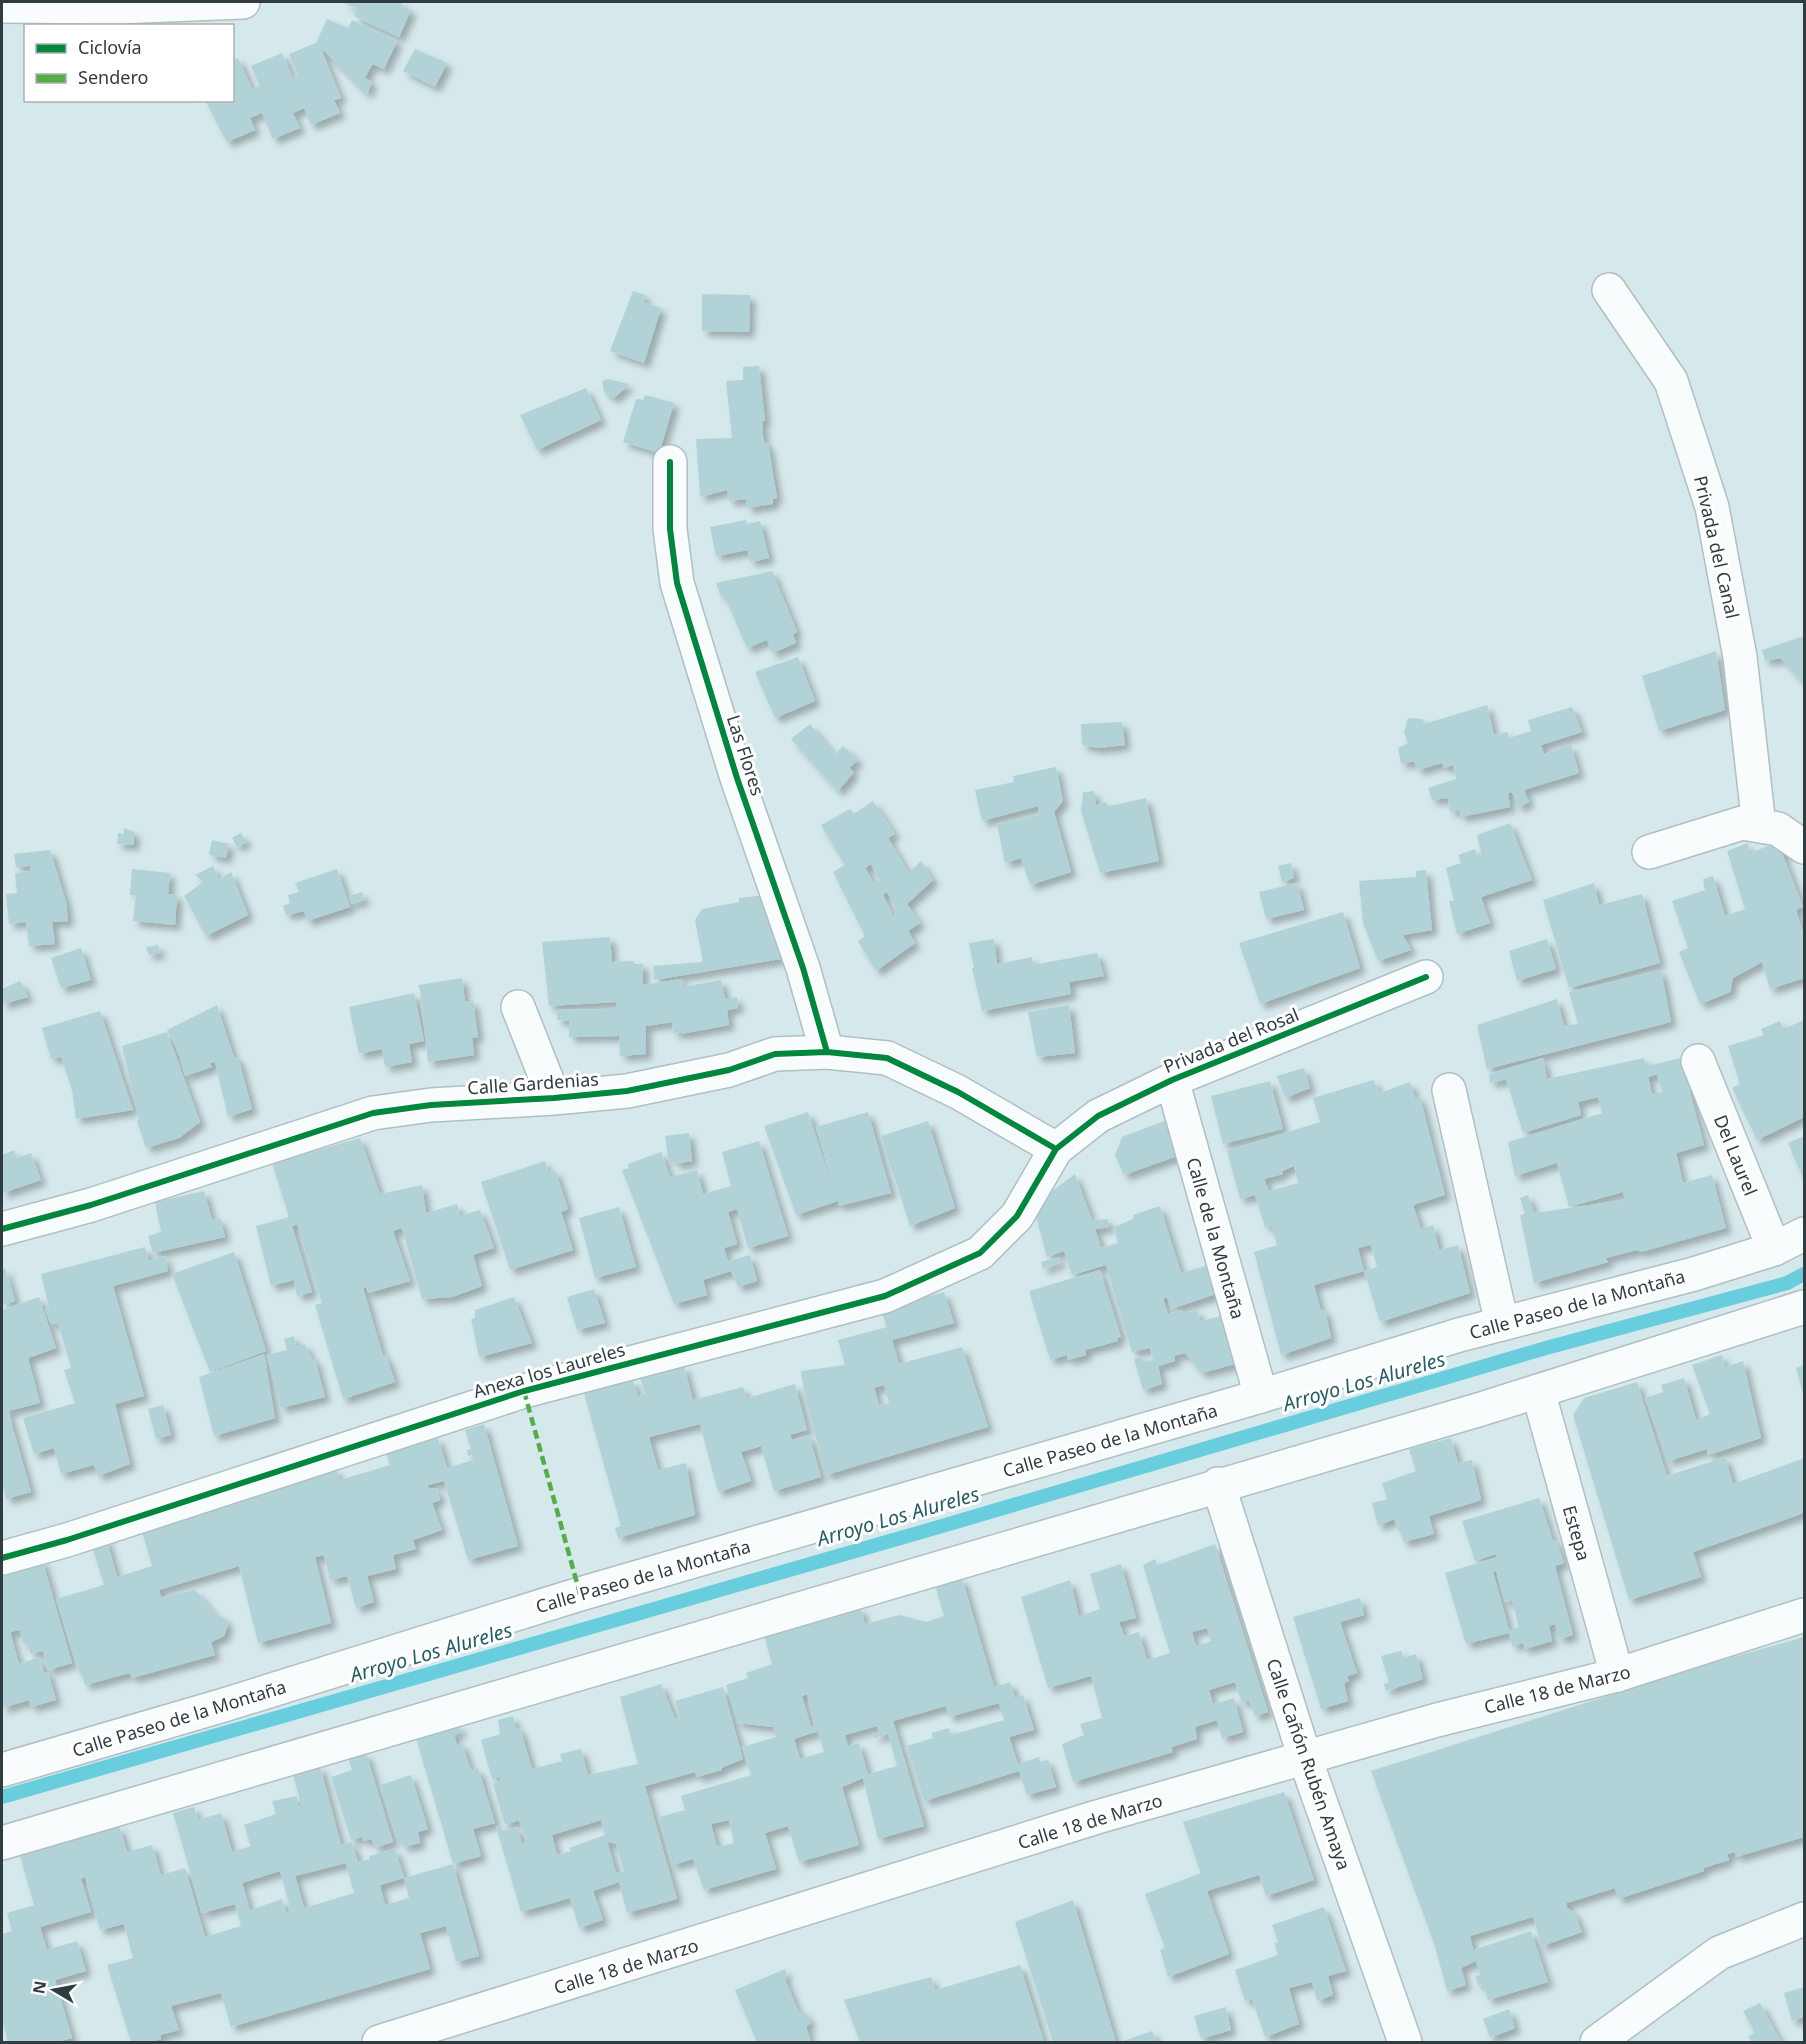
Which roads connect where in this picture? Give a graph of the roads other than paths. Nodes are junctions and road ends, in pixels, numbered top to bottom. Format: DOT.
graph roads {
  1 [pos="243,3"];
  2 [pos="2,6"];
  3 [pos="1610,290"];
  4 [pos="670,462"];
  5 [pos="1760,826"];
  6 [pos="1804,847"];
  7 [pos="1649,852"];
  8 [pos="1426,977"];
  9 [pos="518,1007"];
  10 [pos="826,1052"];
  11 [pos="1698,1061"];
  12 [pos="1172,1080"];
  13 [pos="1449,1090"];
  14 [pos="554,1098"];
  15 [pos="1056,1149"];
  16 [pos="2,1229"];
  17 [pos="1804,1234"];
  18 [pos="1774,1248"];
  19 [pos="1804,1307"];
  20 [pos="1502,1324"];
  21 [pos="1538,1391"];
  22 [pos="1261,1396"];
  23 [pos="1218,1484"];
  24 [pos="2,1558"];
  25 [pos="1804,1615"];
  26 [pos="1617,1675"];
  27 [pos="1305,1758"];
  28 [pos="2,1770"];
  29 [pos="2,1844"];
  30 [pos="1804,1919"];
  31 [pos="379,2043"];
  32 [pos="1405,2043"];
  33 [pos="1597,2043"];
  1 -- 2 [label="street"];
  3 -- 5 [label="street, Privada del Canal"];
  4 -- 10 [label="street, Las Flores"];
  5 -- 6 [label="street"];
  5 -- 7 [label="street"];
  8 -- 12 [label="street, Privada del Rosal"];
  9 -- 14 [label="street"];
  10 -- 14 [label="street, Calle Gardenias"];
  10 -- 15 [label="street, Calle Gardenias"];
  11 -- 18 [label="street, Del Laurel"];
  12 -- 15 [label="street, Privada del Rosal"];
  12 -- 22 [label="street, Calle de la Montaña"];
  13 -- 20 [label="street"];
  14 -- 16 [label="street, Calle Gardenias"];
  15 -- 24 [label="street, Anexa los Laureles"];
  17 -- 18 [label="street, Calle Paseo de la Montaña"];
  18 -- 20 [label="street, Calle Paseo de la Montaña"];
  19 -- 21 [label="street"];
  20 -- 22 [label="street, Calle Paseo de la Montaña"];
  21 -- 23 [label="street"];
  21 -- 26 [label="street, Estepa"];
  22 -- 28 [label="street, Calle Paseo de la Montaña"];
  23 -- 27 [label="street, Calle Cañón Rubén Amaya"];
  23 -- 29 [label="street"];
  25 -- 26 [label="street, Calle 18 de Marzo"];
  26 -- 27 [label="street, Calle 18 de Marzo"];
  27 -- 31 [label="street, Calle 18 de Marzo"];
  27 -- 32 [label="street, Calle Cañón Rubén Amaya"];
  30 -- 33 [label="street"];
}
